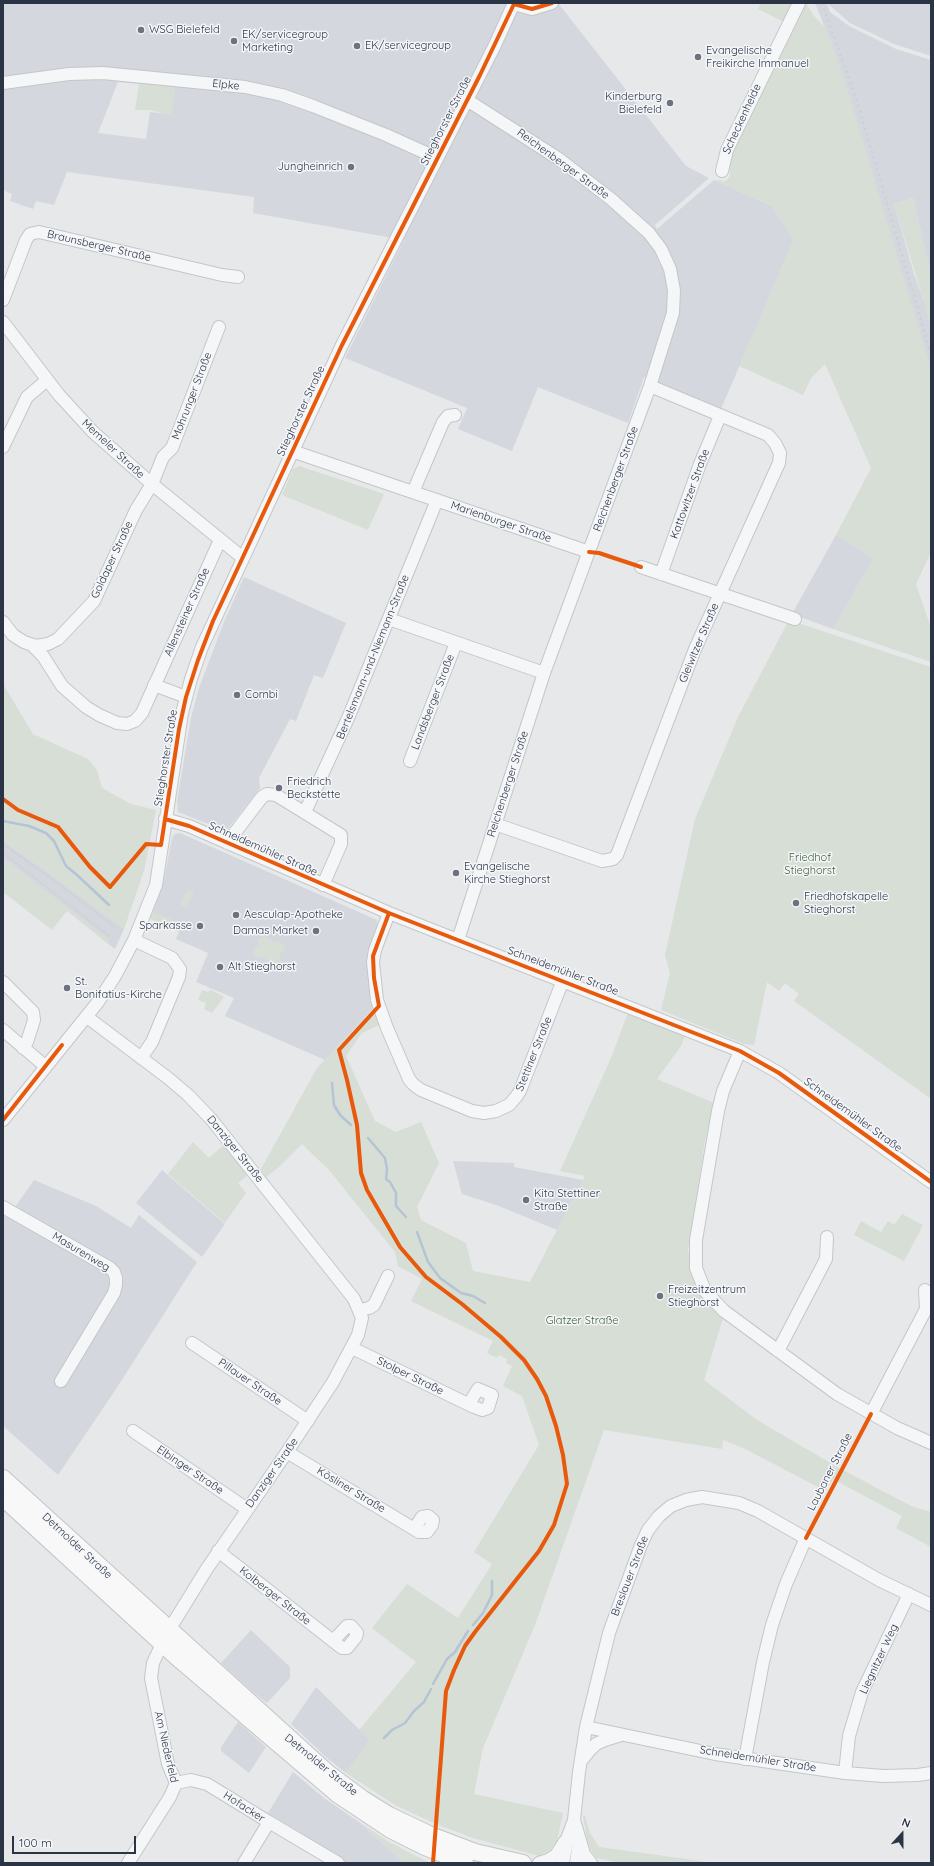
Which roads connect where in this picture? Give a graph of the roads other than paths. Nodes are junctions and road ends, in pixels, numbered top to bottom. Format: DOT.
graph roads {
  1 [pos="552,3"];
  2 [pos="799,3"];
  3 [pos="514,4"];
  4 [pos="3,83"];
  5 [pos="467,100"];
  6 [pos="437,158"];
  7 [pos="722,171"];
  8 [pos="238,277"];
  9 [pos="3,300"];
  10 [pos="3,322"];
  11 [pos="219,327"];
  12 [pos="47,380"];
  13 [pos="650,386"];
  14 [pos="455,415"];
  15 [pos="720,416"];
  16 [pos="3,447"];
  17 [pos="292,451"];
  18 [pos="152,484"];
  19 [pos="413,492"];
  20 [pos="437,500"];
  21 [pos="220,540"];
  22 [pos="589,552"];
  23 [pos="243,558"];
  24 [pos="640,567"];
  25 [pos="661,574"];
  26 [pos="721,593"];
  27 [pos="389,619"];
  28 [pos="795,619"];
  29 [pos="3,622"];
  30 [pos="53,643"];
  31 [pos="456,643"];
  32 [pos="32,645"];
  33 [pos="48,665"];
  34 [pos="544,673"];
  35 [pos="154,685"];
  36 [pos="186,697"];
  37 [pos="410,761"];
  38 [pos="304,812"];
  39 [pos="165,819"];
  40 [pos="495,824"];
  41 [pos="227,843"];
  42 [pos="323,885"];
  43 [pos="389,913"];
  44 [pos="134,940"];
  45 [pos="458,940"];
  46 [pos="563,980"];
  47 [pos="3,982"];
  48 [pos="87,1017"];
  49 [pos="3,1030"];
  50 [pos="24,1048"];
  51 [pos="740,1051"];
  52 [pos="140,1058"];
  53 [pos="45,1066"];
  54 [pos="3,1120"];
  55 [pos="931,1182"];
  56 [pos="3,1207"];
  57 [pos="827,1238"];
  58 [pos="388,1276"];
  59 [pos="925,1290"];
  60 [pos="360,1310"];
  61 [pos="192,1343"];
  62 [pos="352,1348"];
  63 [pos="778,1351"];
  64 [pos="60,1380"];
  65 [pos="469,1404"];
  66 [pos="871,1414"];
  67 [pos="308,1420"];
  68 [pos="133,1432"];
  69 [pos="931,1443"];
  70 [pos="287,1452"];
  71 [pos="3,1478"];
  72 [pos="3,1498"];
  73 [pos="247,1509"];
  74 [pos="414,1529"];
  75 [pos="806,1538"];
  76 [pos="218,1551"];
  77 [pos="909,1594"];
  78 [pos="931,1605"];
  79 [pos="166,1637"];
  80 [pos="332,1641"];
  81 [pos="586,1727"];
  82 [pos="624,1735"];
  83 [pos="745,1759"];
  84 [pos="580,1763"];
  85 [pos="845,1772"];
  86 [pos="931,1773"];
  87 [pos="176,1783"];
  88 [pos="269,1822"];
  89 [pos="574,1838"];
  90 [pos="128,1863"];
  91 [pos="244,1863"];
  92 [pos="338,1863"];
  93 [pos="465,1863"];
  94 [pos="523,1863"];
  95 [pos="539,1863"];
  96 [pos="564,1863"];
  97 [pos="576,1863"];
  98 [pos="591,1863"];
  1 -- 3 [label="street, Stieghorster Straße"];
  2 -- 7 [label="street, Scheckenheide"];
  3 -- 5 [label="street, Stieghorster Straße"];
  4 -- 6 [label="street, Elpke"];
  5 -- 6 [label="street, Stieghorster Straße"];
  5 -- 13 [label="street, Reichenberger Straße"];
  6 -- 17 [label="street, Stieghorster Straße"];
  8 -- 9 [label="street, Braunsberger Straße"];
  10 -- 12 [label="street, Memeler Straße"];
  11 -- 18 [label="street, Mohrunger Straße"];
  12 -- 16 [label="street"];
  12 -- 18 [label="street, Memeler Straße"];
  13 -- 15 [label="street, Gleiwitzer Straße"];
  13 -- 22 [label="street, Reichenberger Straße"];
  14 -- 19 [label="street"];
  15 -- 25 [label="street, Kattowitzer Straße"];
  15 -- 26 [label="street, Gleiwitzer Straße"];
  17 -- 19 [label="street, Marienburger Straße"];
  17 -- 23 [label="street, Stieghorster Straße"];
  18 -- 21 [label="street, Memeler Straße"];
  18 -- 30 [label="street, Goldaper Straße"];
  19 -- 20 [label="street, Marienburger Straße"];
  20 -- 22 [label="street, Marienburger Straße"];
  20 -- 27 [label="street, Bertelsmann-und-Niemann-Straße"];
  21 -- 23 [label="street, Memeler Straße"];
  21 -- 35 [label="street, Allensteiner Straße"];
  22 -- 34 [label="street, Reichenberger Straße"];
  23 -- 36 [label="street, Stieghorster Straße"];
  24 -- 25 [label="street"];
  25 -- 26 [label="street"];
  26 -- 28 [label="street"];
  26 -- 40 [label="street, Gleiwitzer Straße"];
  27 -- 31 [label="street, Landsberger Straße"];
  27 -- 38 [label="street, Bertelsmann-und-Niemann-Straße"];
  29 -- 32 [label="street, Allensteiner Straße"];
  30 -- 32 [label="street"];
  30 -- 33 [label="street"];
  31 -- 34 [label="street, Landsberger Straße"];
  31 -- 37 [label="street, Landsberger Straße"];
  32 -- 33 [label="street, Allensteiner Straße"];
  33 -- 35 [label="street, Allensteiner Straße"];
  34 -- 40 [label="street, Reichenberger Straße"];
  35 -- 36 [label="street"];
  36 -- 39 [label="street, Stieghorster Straße"];
  38 -- 41 [label="street, Schneidemühler Straße"];
  38 -- 42 [label="street, Schneidemühler Straße"];
  39 -- 41 [label="street, Schneidemühler Straße"];
  39 -- 44 [label="street, Stieghorster Straße"];
  40 -- 45 [label="street, Reichenberger Straße"];
  41 -- 42 [label="street, Schneidemühler Straße"];
  42 -- 43 [label="street, Schneidemühler Straße"];
  43 -- 45 [label="street, Schneidemühler Straße"];
  43 -- 46 [label="street, Stettiner Straße"];
  44 -- 48 [label="street, Stieghorster Straße"];
  44 -- 52 [label="street"];
  45 -- 46 [label="street, Schneidemühler Straße"];
  46 -- 51 [label="street, Schneidemühler Straße"];
  47 -- 50 [label="street"];
  48 -- 52 [label="street, Danziger Straße"];
  48 -- 53 [label="street, Stieghorster Straße"];
  49 -- 50 [label="street"];
  50 -- 53 [label="street"];
  51 -- 55 [label="street, Schneidemühler Straße"];
  51 -- 63 [label="street"];
  52 -- 60 [label="street, Danziger Straße"];
  53 -- 54 [label="street, Stieghorster Straße"];
  56 -- 64 [label="street, Masurenweg"];
  57 -- 63 [label="street"];
  58 -- 60 [label="street"];
  59 -- 66 [label="street"];
  60 -- 62 [label="street, Danziger Straße"];
  61 -- 67 [label="street, Pillauer Straße"];
  62 -- 65 [label="street, Stolper Straße"];
  62 -- 67 [label="street, Danziger Straße"];
  63 -- 66 [label="street"];
  66 -- 69 [label="street"];
  67 -- 70 [label="street, Danziger Straße"];
  68 -- 73 [label="street, Elbinger Straße"];
  70 -- 73 [label="street, Danziger Straße"];
  70 -- 74 [label="street, Kösliner Straße"];
  71 -- 79 [label="main road, Detmolder Straße"];
  72 -- 79 [label="main road, Detmolder Straße"];
  73 -- 76 [label="street, Danziger Straße"];
  75 -- 77 [label="street, Breslauer Straße"];
  75 -- 81 [label="street, Breslauer Straße"];
  75 -- 83 [label="street"];
  76 -- 79 [label="street, Danziger Straße"];
  76 -- 80 [label="street, Kolberger Straße"];
  77 -- 78 [label="street, Breslauer Straße"];
  77 -- 85 [label="street, Liegnitzer Weg"];
  79 -- 87 [label="street, Am Niederfeld"];
  79 -- 93 [label="main road, Detmolder Straße"];
  79 -- 94 [label="main road, Detmolder Straße"];
  81 -- 82 [label="street, Schneidemühler Straße"];
  81 -- 84 [label="street, Breslauer Straße"];
  82 -- 83 [label="street, Schneidemühler Straße"];
  82 -- 84 [label="street"];
  83 -- 85 [label="street, Schneidemühler Straße"];
  84 -- 89 [label="street, Breslauer Straße"];
  85 -- 86 [label="street, Schneidemühler Straße"];
  87 -- 88 [label="street, Hofacker"];
  87 -- 90 [label="street, Am Niederfeld"];
  88 -- 91 [label="street, Hofacker"];
  88 -- 92 [label="street"];
  89 -- 95 [label="street"];
  89 -- 96 [label="street, Breslauer Straße"];
  89 -- 97 [label="street, Breslauer Straße"];
  89 -- 98 [label="street, Breslauer Straße"];
}
